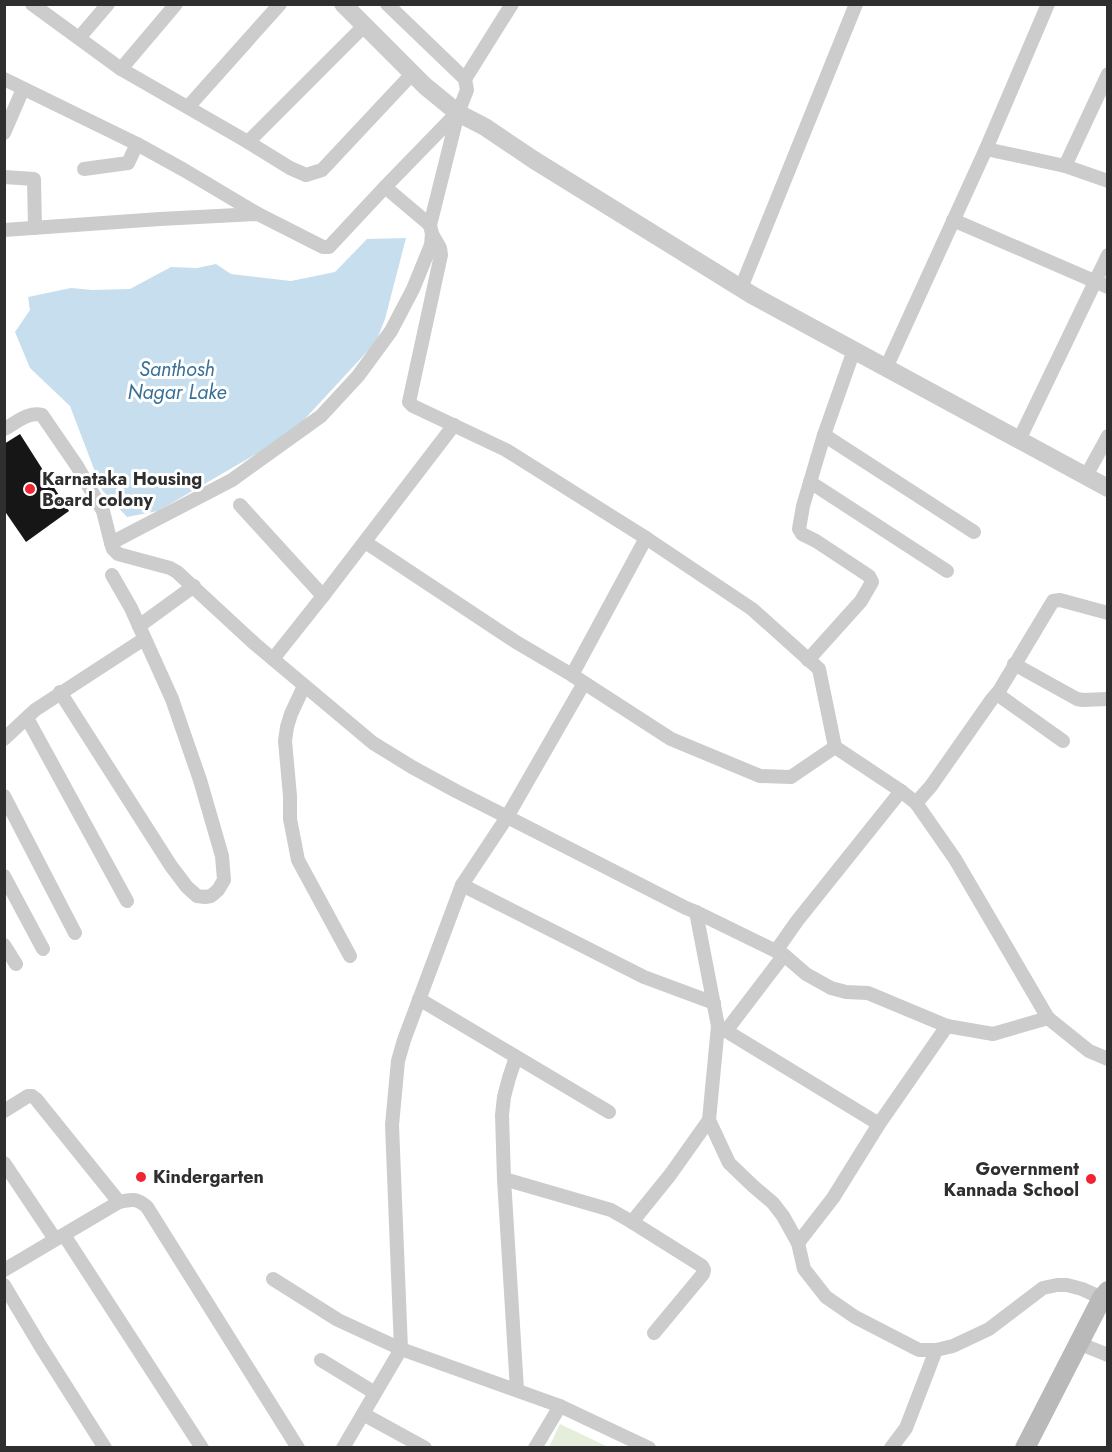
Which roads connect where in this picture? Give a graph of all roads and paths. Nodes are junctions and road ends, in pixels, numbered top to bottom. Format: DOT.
graph roads {
  1 [pos="32,4"];
  2 [pos="108,4"];
  3 [pos="176,4"];
  4 [pos="280,4"];
  5 [pos="343,4"];
  6 [pos="387,4"];
  7 [pos="512,4"];
  8 [pos="856,4"];
  9 [pos="1048,4"];
  10 [pos="364,26"];
  11 [pos="79,38"];
  12 [pos="121,69"];
  13 [pos="412,74"];
  14 [pos="1107,74"];
  15 [pos="4,79"];
  16 [pos="465,79"];
  17 [pos="23,89"];
  18 [pos="188,107"];
  19 [pos="458,113"];
  20 [pos="5,129"];
  21 [pos="248,142"];
  22 [pos="137,144"];
  23 [pos="986,149"];
  24 [pos="1065,166"];
  25 [pos="84,169"];
  26 [pos="4,177"];
  27 [pos="1107,181"];
  28 [pos="385,187"];
  29 [pos="258,214"];
  30 [pos="953,219"];
  31 [pos="35,228"];
  32 [pos="431,229"];
  33 [pos="4,230"];
  34 [pos="1107,255"];
  35 [pos="1101,284"];
  36 [pos="741,288"];
  37 [pos="854,350"];
  38 [pos="886,368"];
  39 [pos="454,425"];
  40 [pos="4,429"];
  41 [pos="824,435"];
  42 [pos="1107,436"];
  43 [pos="1020,440"];
  44 [pos="1086,476"];
  45 [pos="810,482"];
  46 [pos="1107,488"];
  47 [pos="240,505"];
  48 [pos="974,532"];
  49 [pos="646,538"];
  50 [pos="365,542"];
  51 [pos="111,543"];
  52 [pos="947,571"];
  53 [pos="112,574"];
  54 [pos="194,586"];
  55 [pos="323,596"];
  56 [pos="1107,613"];
  57 [pos="141,633"];
  58 [pos="273,659"];
  59 [pos="808,660"];
  60 [pos="1014,664"];
  61 [pos="578,679"];
  62 [pos="304,686"];
  63 [pos="60,692"];
  64 [pos="997,694"];
  65 [pos="1107,699"];
  66 [pos="27,717"];
  67 [pos="4,739"];
  68 [pos="1063,741"];
  69 [pos="835,747"];
  70 [pos="901,791"];
  71 [pos="4,796"];
  72 [pos="915,803"];
  73 [pos="507,818"];
  74 [pos="4,876"];
  75 [pos="462,885"];
  76 [pos="128,901"];
  77 [pos="696,912"];
  78 [pos="75,933"];
  79 [pos="4,945"];
  80 [pos="43,950"];
  81 [pos="780,953"];
  82 [pos="351,956"];
  83 [pos="16,964"];
  84 [pos="419,999"];
  85 [pos="714,1003"];
  86 [pos="1048,1018"];
  87 [pos="948,1026"];
  88 [pos="722,1028"];
  89 [pos="516,1057"];
  90 [pos="1107,1059"];
  91 [pos="4,1112"];
  92 [pos="609,1112"];
  93 [pos="709,1120"];
  94 [pos="879,1124"];
  95 [pos="4,1163"];
  96 [pos="504,1179"];
  97 [pos="119,1202"];
  98 [pos="632,1222"];
  99 [pos="59,1237"];
  100 [pos="798,1243"];
  101 [pos="4,1270"];
  102 [pos="273,1279"];
  103 [pos="4,1285"];
  104 [pos="1105,1294"];
  105 [pos="654,1333"];
  106 [pos="1078,1343"];
  107 [pos="401,1349"];
  108 [pos="936,1350"];
  109 [pos="1107,1354"];
  110 [pos="321,1360"];
  111 [pos="517,1390"];
  112 [pos="372,1391"];
  113 [pos="560,1406"];
  114 [pos="363,1414"];
  115 [pos="105,1448"];
  116 [pos="202,1448"];
  117 [pos="298,1448"];
  118 [pos="334,1448"];
  119 [pos="343,1448"];
  120 [pos="424,1448"];
  121 [pos="535,1448"];
  122 [pos="649,1448"];
  123 [pos="891,1448"];
  124 [pos="1025,1448"];
  1 -- 11 [label="street"];
  2 -- 11 [label="street"];
  3 -- 12 [label="street"];
  4 -- 18 [label="street"];
  5 -- 10 [label="street"];
  6 -- 16 [label="street"];
  7 -- 16 [label="street"];
  8 -- 36 [label="street"];
  9 -- 23 [label="street"];
  10 -- 13 [label="street"];
  10 -- 21 [label="street"];
  11 -- 12 [label="street"];
  12 -- 18 [label="street"];
  13 -- 19 [label="street"];
  13 -- 21 [label="street"];
  14 -- 24 [label="street"];
  15 -- 17 [label="street"];
  16 -- 19 [label="street"];
  17 -- 20 [label="street"];
  17 -- 22 [label="street"];
  18 -- 21 [label="street"];
  19 -- 28 [label="street"];
  19 -- 32 [label="street"];
  19 -- 36 [label="street"];
  22 -- 25 [label="street"];
  22 -- 29 [label="street"];
  23 -- 24 [label="street"];
  23 -- 30 [label="street"];
  24 -- 27 [label="street"];
  26 -- 31 [label="street"];
  28 -- 29 [label="street"];
  28 -- 32 [label="street"];
  29 -- 31 [label="street"];
  30 -- 35 [label="street"];
  30 -- 38 [label="street"];
  31 -- 33 [label="street"];
  32 -- 39 [label="street"];
  32 -- 51 [label="street"];
  34 -- 35 [label="street"];
  35 -- 43 [label="street"];
  36 -- 37 [label="street"];
  37 -- 38 [label="street"];
  37 -- 41 [label="street"];
  38 -- 43 [label="street"];
  39 -- 49 [label="street"];
  39 -- 50 [label="street"];
  40 -- 51 [label="street"];
  41 -- 45 [label="street"];
  41 -- 48 [label="street"];
  42 -- 44 [label="street"];
  43 -- 44 [label="street"];
  44 -- 46 [label="street"];
  45 -- 52 [label="street"];
  45 -- 59 [label="street"];
  47 -- 55 [label="street"];
  49 -- 59 [label="street"];
  49 -- 61 [label="street"];
  50 -- 55 [label="street"];
  50 -- 61 [label="street"];
  51 -- 54 [label="street"];
  53 -- 57 [label="street"];
  54 -- 57 [label="street"];
  54 -- 58 [label="street"];
  55 -- 58 [label="street"];
  56 -- 60 [label="street"];
  57 -- 63 [label="street"];
  57 -- 63 [label="street"];
  58 -- 62 [label="street"];
  59 -- 69 [label="street"];
  60 -- 64 [label="street"];
  60 -- 65 [label="street"];
  61 -- 69 [label="street"];
  61 -- 73 [label="street"];
  62 -- 73 [label="street"];
  62 -- 82 [label="street"];
  63 -- 66 [label="street"];
  64 -- 68 [label="street"];
  64 -- 72 [label="street"];
  66 -- 67 [label="street"];
  66 -- 76 [label="street"];
  69 -- 70 [label="street"];
  70 -- 72 [label="street"];
  70 -- 81 [label="street"];
  71 -- 78 [label="street"];
  72 -- 86 [label="street"];
  73 -- 75 [label="street"];
  73 -- 77 [label="street"];
  74 -- 80 [label="street"];
  75 -- 84 [label="street"];
  75 -- 85 [label="street"];
  77 -- 81 [label="street"];
  77 -- 85 [label="street"];
  79 -- 83 [label="street"];
  81 -- 87 [label="street"];
  81 -- 88 [label="street"];
  84 -- 89 [label="street"];
  84 -- 107 [label="street"];
  85 -- 88 [label="street"];
  86 -- 87 [label="street"];
  86 -- 90 [label="street"];
  87 -- 94 [label="street"];
  88 -- 93 [label="street"];
  88 -- 94 [label="street"];
  89 -- 92 [label="street"];
  89 -- 96 [label="street"];
  91 -- 97 [label="street"];
  93 -- 98 [label="street"];
  93 -- 100 [label="street"];
  94 -- 100 [label="street"];
  95 -- 99 [label="street"];
  96 -- 98 [label="street"];
  96 -- 111 [label="street"];
  97 -- 99 [label="street"];
  97 -- 117 [label="street"];
  98 -- 105 [label="street"];
  99 -- 101 [label="street"];
  99 -- 116 [label="street"];
  100 -- 108 [label="street"];
  102 -- 107 [label="street"];
  103 -- 115 [label="street"];
  104 -- 106 [label="main road"];
  104 -- 108 [label="street"];
  106 -- 109 [label="street"];
  106 -- 124 [label="main road"];
  107 -- 111 [label="street"];
  107 -- 112 [label="street"];
  108 -- 123 [label="street"];
  110 -- 112 [label="street"];
  111 -- 113 [label="street"];
  112 -- 114 [label="street"];
  112 -- 118 [label="street"];
  113 -- 121 [label="street"];
  113 -- 122 [label="street"];
  114 -- 119 [label="street"];
  114 -- 120 [label="street"];
}
